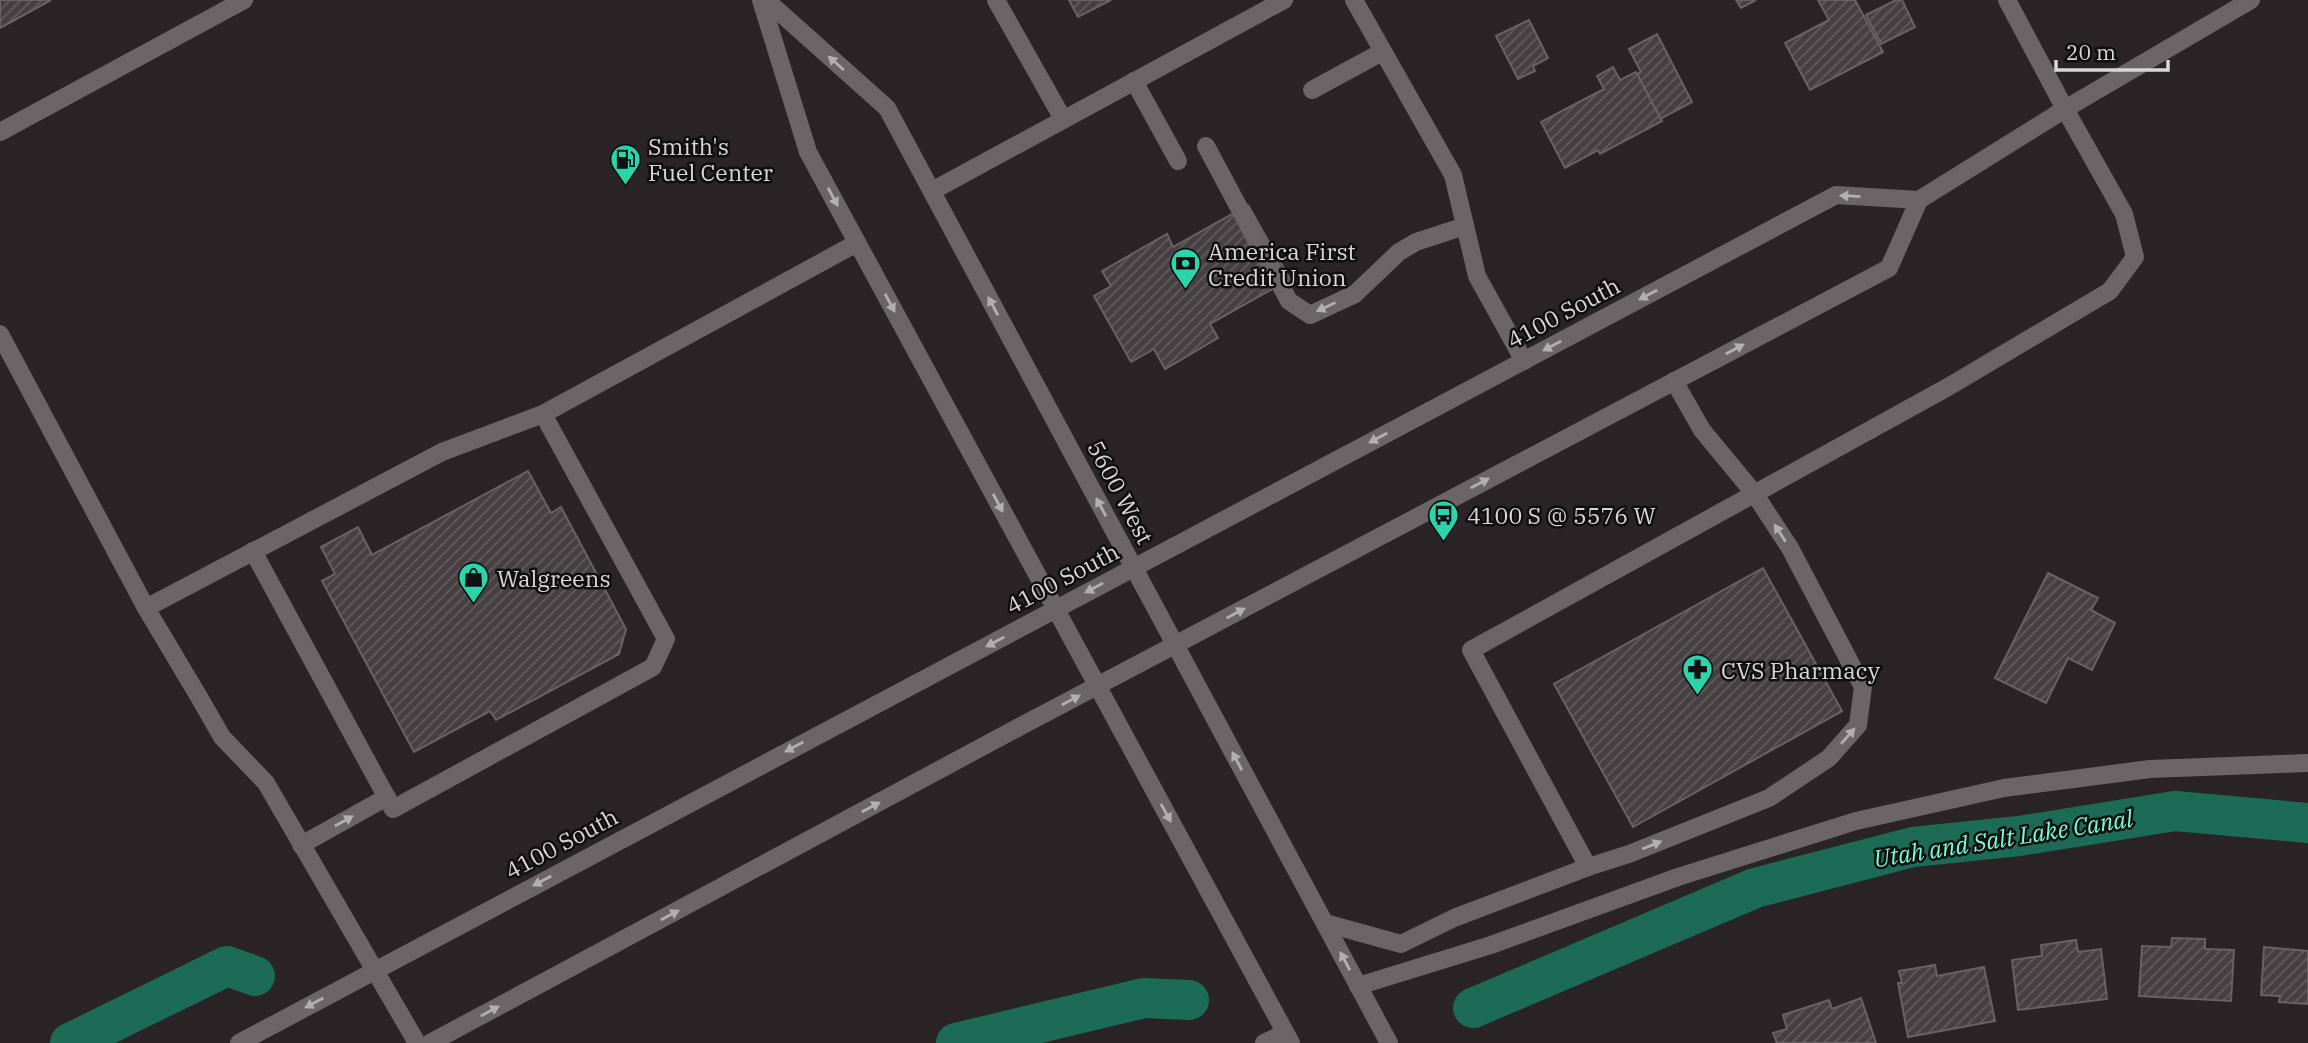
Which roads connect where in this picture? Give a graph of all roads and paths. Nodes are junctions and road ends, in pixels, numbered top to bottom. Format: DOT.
graph roads {
  1 [pos="244,0"];
  2 [pos="764,0"];
  3 [pos="996,0"];
  4 [pos="1284,0"];
  5 [pos="1354,0"];
  6 [pos="2007,0"];
  7 [pos="2250,0"];
  8 [pos="1382,52"];
  9 [pos="1134,81"];
  10 [pos="1312,90"];
  11 [pos="2065,109"];
  12 [pos="1063,119"];
  13 [pos="0,132"];
  14 [pos="1206,146"];
  15 [pos="1178,161"];
  16 [pos="932,191"];
  17 [pos="1919,200"];
  18 [pos="1465,226"];
  19 [pos="857,243"];
  20 [pos="0,334"];
  21 [pos="1524,361"];
  22 [pos="1674,381"];
  23 [pos="543,414"];
  24 [pos="1754,493"];
  25 [pos="253,551"];
  26 [pos="1133,567"];
  27 [pos="146,608"];
  28 [pos="1055,609"];
  29 [pos="1175,645"];
  30 [pos="1097,686"];
  31 [pos="2308,763"];
  32 [pos="387,797"];
  33 [pos="302,845"];
  34 [pos="1588,867"];
  35 [pos="1325,923"];
  36 [pos="374,971"];
  37 [pos="1359,986"];
  38 [pos="1288,1038"];
  39 [pos="239,1043"];
  40 [pos="417,1043"];
  41 [pos="430,1043"];
  42 [pos="1264,1043"];
  43 [pos="1389,1043"];
  1 -- 13 [label="main road"];
  16 -- 2 [label="main road, 5600 West, one-way"];
  2 -- 19 [label="main road, 5600 West, one-way"];
  3 -- 12 [label="main road"];
  4 -- 9 [label="main road"];
  5 -- 8 [label="main road"];
  6 -- 11 [label="main road"];
  7 -- 11 [label="main road"];
  8 -- 10 [label="main road"];
  8 -- 18 [label="main road"];
  9 -- 12 [label="main road"];
  9 -- 15 [label="main road"];
  11 -- 17 [label="main road"];
  11 -- 24 [label="main road"];
  12 -- 16 [label="main road"];
  18 -- 14 [label="main road, one-way"];
  26 -- 16 [label="main road, 5600 West, one-way"];
  17 -- 21 [label="main road, 4100 South, one-way"];
  22 -- 17 [label="main road, one-way"];
  18 -- 21 [label="main road"];
  19 -- 23 [label="main road"];
  19 -- 28 [label="main road, 5600 West, one-way"];
  20 -- 27 [label="main road"];
  21 -- 26 [label="main road, 4100 South, one-way"];
  22 -- 24 [label="main road"];
  29 -- 22 [label="main road, one-way"];
  23 -- 25 [label="main road"];
  23 -- 32 [label="main road"];
  24 -- 34 [label="main road"];
  34 -- 24 [label="main road, one-way"];
  25 -- 27 [label="main road"];
  25 -- 32 [label="main road"];
  26 -- 28 [label="main road, 4100 South, one-way"];
  26 -- 29 [label="main road, 5600 West"];
  27 -- 33 [label="main road"];
  28 -- 30 [label="main road, 5600 West"];
  28 -- 36 [label="main road, 4100 South, one-way"];
  29 -- 30 [label="main road"];
  35 -- 29 [label="main road, 5600 West, one-way"];
  30 -- 38 [label="main road, 5600 West, one-way"];
  41 -- 30 [label="main road, one-way"];
  31 -- 37 [label="main road"];
  33 -- 32 [label="main road, one-way"];
  33 -- 36 [label="main road"];
  34 -- 35 [label="main road"];
  37 -- 35 [label="main road, 5600 West, one-way"];
  36 -- 39 [label="main road, 4100 South, one-way"];
  36 -- 40 [label="main road"];
  37 -- 43 [label="main road, 5600 West"];
  38 -- 42 [label="main road"];
}
